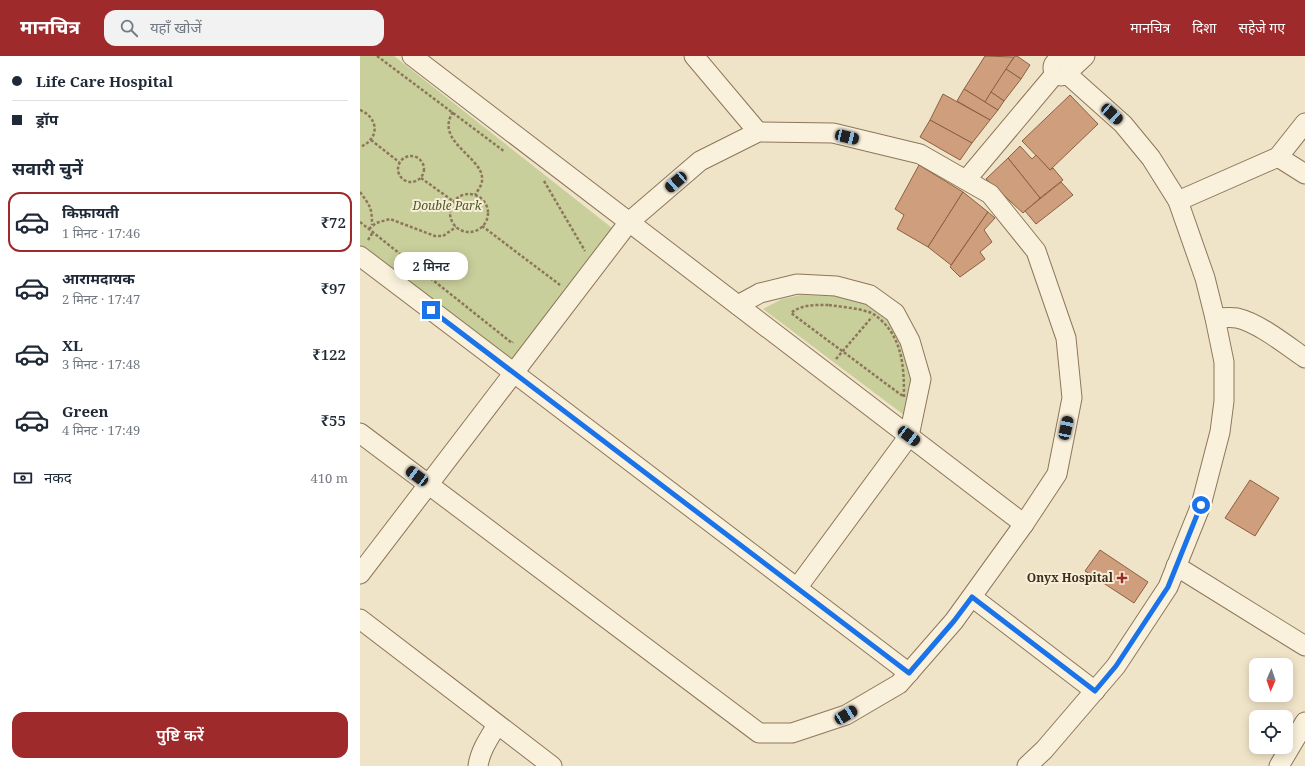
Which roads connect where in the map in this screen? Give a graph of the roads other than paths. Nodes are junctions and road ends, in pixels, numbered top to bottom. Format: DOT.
graph roads {
  1 [pos="412,56"];
  2 [pos="694,56"];
  3 [pos="1085,56"];
  4 [pos="1059,65"];
  5 [pos="1305,123"];
  6 [pos="758,132"];
  7 [pos="1278,157"];
  8 [pos="1305,174"];
  9 [pos="966,180"];
  10 [pos="1178,201"];
  11 [pos="630,222"];
  12 [pos="360,256"];
  13 [pos="738,305"];
  14 [pos="1215,318"];
  15 [pos="1305,358"];
  16 [pos="514,373"];
  17 [pos="360,433"];
  18 [pos="909,436"];
  19 [pos="429,485"];
  20 [pos="1024,524"];
  21 [pos="1176,566"];
  22 [pos="360,574"];
  23 [pos="797,588"];
  24 [pos="972,597"];
  25 [pos="360,619"];
  26 [pos="1305,646"];
  27 [pos="909,673"];
  28 [pos="1095,691"];
  29 [pos="1305,722"];
  30 [pos="497,725"];
  31 [pos="478,766"];
  32 [pos="552,766"];
  33 [pos="1027,766"];
  34 [pos="1279,766"];
  1 -- 11 [label="street"];
  2 -- 6 [label="street"];
  3 -- 4 [label="street"];
  4 -- 9 [label="street"];
  4 -- 10 [label="street"];
  5 -- 7 [label="street"];
  6 -- 9 [label="street"];
  6 -- 11 [label="street"];
  7 -- 8 [label="street"];
  7 -- 10 [label="street"];
  9 -- 20 [label="street"];
  10 -- 14 [label="street"];
  11 -- 13 [label="street"];
  11 -- 16 [label="street"];
  12 -- 16 [label="street"];
  13 -- 18 [label="street"];
  13 -- 18 [label="street"];
  14 -- 15 [label="street"];
  14 -- 21 [label="street"];
  16 -- 19 [label="street"];
  16 -- 23 [label="street"];
  17 -- 19 [label="street"];
  18 -- 20 [label="street"];
  18 -- 23 [label="street"];
  19 -- 22 [label="street"];
  19 -- 27 [label="street"];
  20 -- 24 [label="street"];
  21 -- 26 [label="street"];
  21 -- 28 [label="street"];
  23 -- 27 [label="street"];
  24 -- 27 [label="street"];
  24 -- 28 [label="street"];
  25 -- 30 [label="street"];
  28 -- 33 [label="street"];
  29 -- 34 [label="street"];
  30 -- 31 [label="street"];
  30 -- 32 [label="street"];
}
